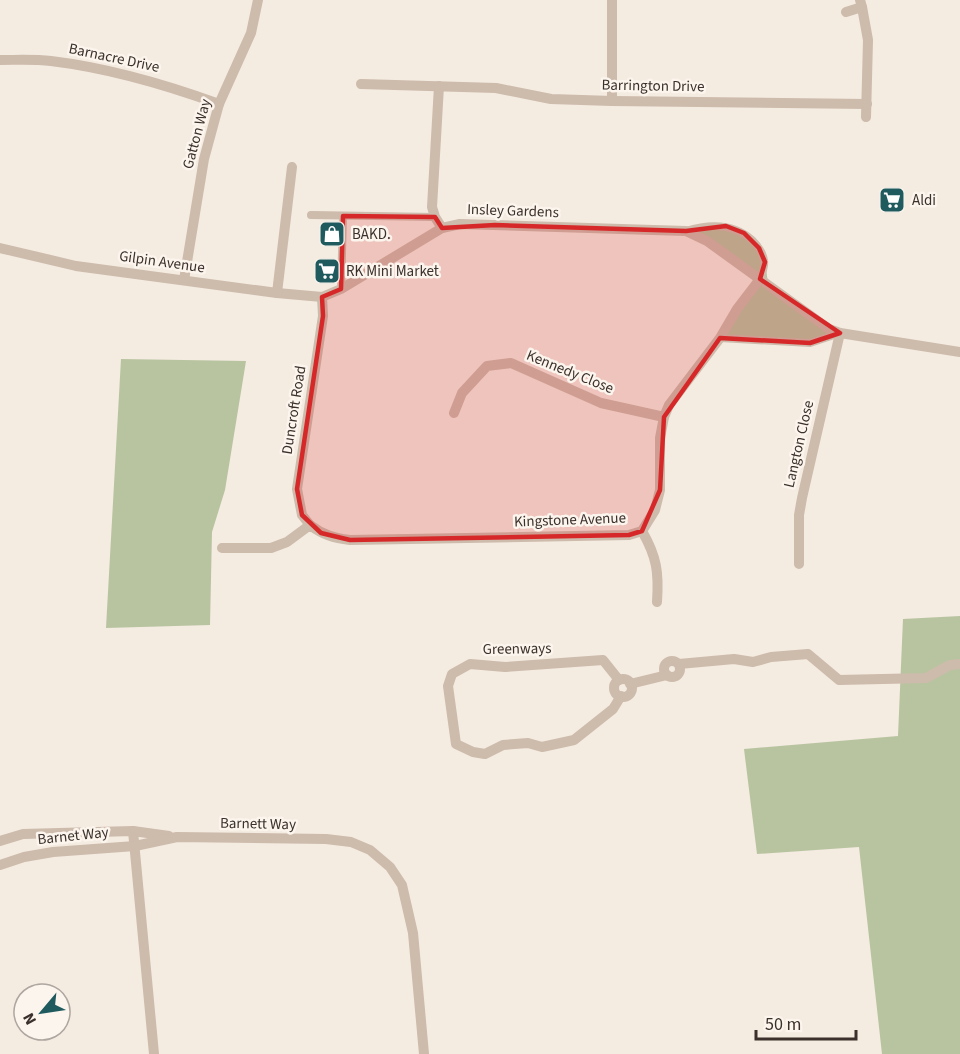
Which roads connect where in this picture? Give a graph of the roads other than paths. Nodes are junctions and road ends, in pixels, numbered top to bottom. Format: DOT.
graph roads {
  1 [pos="258,0"];
  2 [pos="612,0"];
  3 [pos="861,4"];
  4 [pos="846,12"];
  5 [pos="0,60"];
  6 [pos="361,84"];
  7 [pos="439,86"];
  8 [pos="612,101"];
  9 [pos="219,104"];
  10 [pos="867,104"];
  11 [pos="866,117"];
  12 [pos="291,167"];
  13 [pos="311,215"];
  14 [pos="343,216"];
  15 [pos="435,217"];
  16 [pos="442,228"];
  17 [pos="686,231"];
  18 [pos="0,248"];
  19 [pos="760,279"];
  20 [pos="184,280"];
  21 [pos="341,289"];
  22 [pos="277,293"];
  23 [pos="322,297"];
  24 [pos="840,333"];
  25 [pos="720,338"];
  26 [pos="960,352"];
  27 [pos="454,413"];
  28 [pos="664,417"];
  29 [pos="310,525"];
  30 [pos="642,531"];
  31 [pos="222,548"];
  32 [pos="799,564"];
  33 [pos="657,602"];
  34 [pos="960,664"];
  35 [pos="619,680"];
  36 [pos="630,684"];
  37 [pos="621,696"];
  38 [pos="133,831"];
  39 [pos="177,837"];
  40 [pos="0,841"];
  41 [pos="135,846"];
  42 [pos="0,865"];
  43 [pos="154,1054"];
  44 [pos="424,1054"];
  1 -- 9 [label="street, Gatton Way"];
  2 -- 8 [label="street"];
  3 -- 4 [label="street"];
  3 -- 10 [label="street"];
  5 -- 9 [label="street, Barnacre Drive"];
  6 -- 7 [label="street, Barrington Drive"];
  7 -- 8 [label="street, Barrington Drive"];
  7 -- 15 [label="street"];
  8 -- 10 [label="street, Barrington Drive"];
  9 -- 20 [label="street, Gatton Way"];
  10 -- 11 [label="street"];
  12 -- 22 [label="street"];
  13 -- 14 [label="street"];
  14 -- 15 [label="street"];
  14 -- 21 [label="street"];
  15 -- 16 [label="street"];
  16 -- 17 [label="street, Insley Gardens"];
  16 -- 21 [label="street, Insley Gardens"];
  17 -- 19 [label="street, Insley Gardens"];
  17 -- 19 [label="street, Insley Gardens"];
  18 -- 20 [label="street, Gilpin Avenue"];
  19 -- 24 [label="street, Insley Gardens"];
  19 -- 25 [label="street, Kingstone Avenue"];
  20 -- 22 [label="street, Gilpin Avenue"];
  21 -- 23 [label="street, Insley Gardens"];
  22 -- 23 [label="street, Gilpin Avenue"];
  23 -- 29 [label="street, Duncroft Road"];
  24 -- 25 [label="street"];
  24 -- 26 [label="street, Insley Gardens"];
  24 -- 32 [label="street, Langton Close"];
  25 -- 28 [label="street, Kingstone Avenue"];
  27 -- 28 [label="street, Kennedy Close"];
  28 -- 30 [label="street, Kingstone Avenue"];
  29 -- 30 [label="street, Kingstone Avenue"];
  29 -- 31 [label="street"];
  30 -- 33 [label="street"];
  34 -- 36 [label="street"];
  35 -- 36 [label="street, Greenways"];
  35 -- 37 [label="street"];
  35 -- 37 [label="street, Greenways"];
  36 -- 37 [label="street, Greenways"];
  38 -- 39 [label="street, Barnet Way"];
  38 -- 40 [label="street, Barnet Way"];
  38 -- 41 [label="street"];
  39 -- 41 [label="street, Barnett Way"];
  39 -- 44 [label="street, Barnett Way"];
  41 -- 42 [label="street, Barnet Way"];
  41 -- 43 [label="street"];
}
